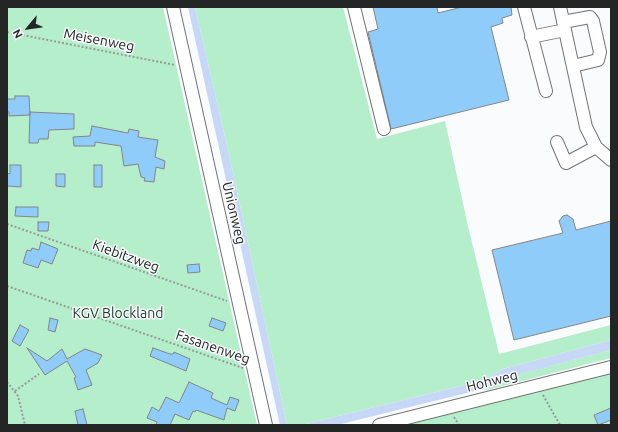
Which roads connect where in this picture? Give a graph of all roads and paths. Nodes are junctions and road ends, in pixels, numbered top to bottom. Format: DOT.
graph roads {
  1 [pos="173,7"];
  2 [pos="354,7"];
  3 [pos="524,7"];
  4 [pos="560,7"];
  5 [pos="564,26"];
  6 [pos="7,32"];
  7 [pos="532,37"];
  8 [pos="573,66"];
  9 [pos="186,67"];
  10 [pos="546,91"];
  11 [pos="384,129"];
  12 [pos="557,142"];
  13 [pos="596,147"];
  14 [pos="611,160"];
  15 [pos="7,224"];
  16 [pos="7,286"];
  17 [pos="239,304"];
  18 [pos="611,367"];
  19 [pos="254,372"];
  20 [pos="39,374"];
  21 [pos="7,382"];
  22 [pos="538,385"];
  23 [pos="14,391"];
  24 [pos="25,425"];
  25 [pos="266,425"];
  26 [pos="379,425"];
  27 [pos="560,425"];
  1 -- 9 [label="street, Unionweg"];
  2 -- 11 [label="street"];
  3 -- 7 [label="street"];
  4 -- 5 [label="street"];
  5 -- 7 [label="street"];
  5 -- 8 [label="street"];
  5 -- 8 [label="street"];
  6 -- 9 [label="path, Meisenweg"];
  7 -- 10 [label="street"];
  8 -- 13 [label="street"];
  9 -- 17 [label="street, Unionweg"];
  12 -- 13 [label="street"];
  13 -- 14 [label="street"];
  15 -- 17 [label="path, Kiebitzweg"];
  16 -- 19 [label="path, Fasanenweg"];
  17 -- 19 [label="street, Unionweg"];
  18 -- 22 [label="street, Hohweg"];
  19 -- 25 [label="street, Unionweg"];
  20 -- 23 [label="path"];
  21 -- 23 [label="path"];
  22 -- 26 [label="street, Hohweg"];
  22 -- 27 [label="path"];
  23 -- 24 [label="path"];
}
